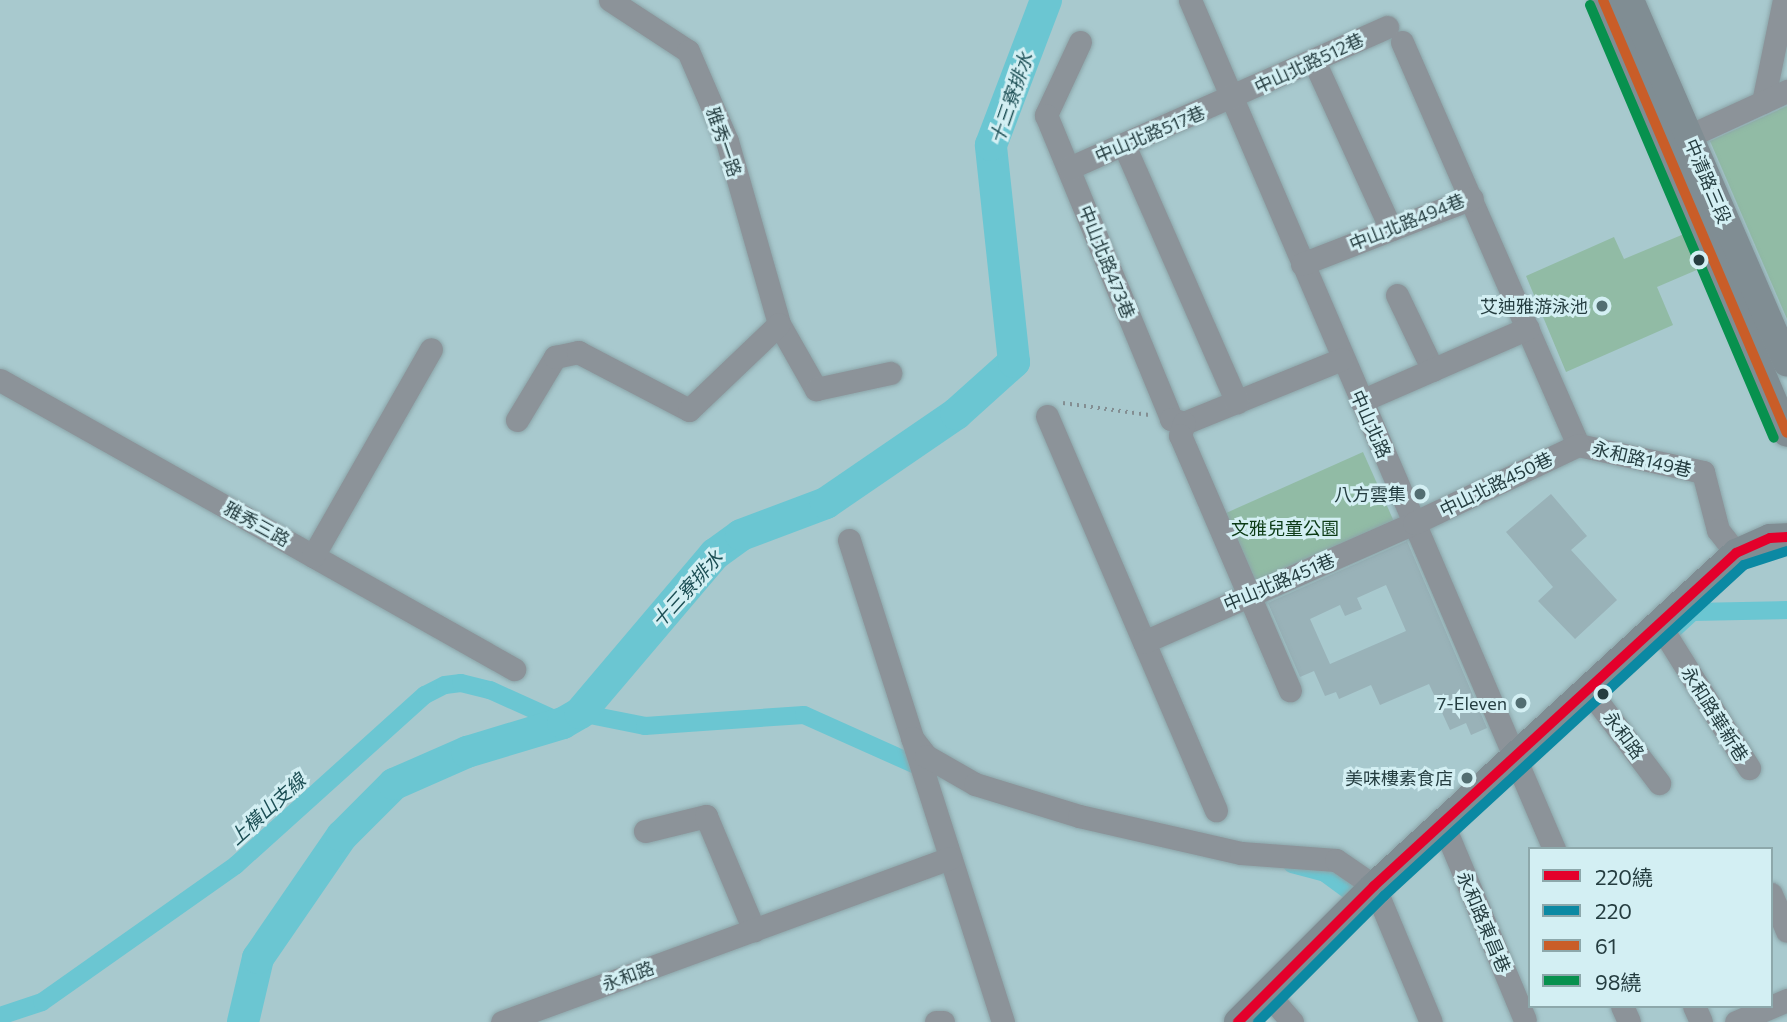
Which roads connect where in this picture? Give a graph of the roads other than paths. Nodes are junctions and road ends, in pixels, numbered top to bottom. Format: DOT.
graph roads {
  1 [pos="610,0"];
  2 [pos="1190,0"];
  3 [pos="1603,0"];
  4 [pos="1630,0"];
  5 [pos="1784,0"];
  6 [pos="1394,34"];
  7 [pos="1080,42"];
  8 [pos="1314,61"];
  9 [pos="1787,91"];
  10 [pos="1231,99"];
  11 [pos="1763,102"];
  12 [pos="1689,136"];
  13 [pos="1124,145"];
  14 [pos="1069,168"];
  15 [pos="1472,198"];
  16 [pos="1391,229"];
  17 [pos="1302,264"];
  18 [pos="1397,295"];
  19 [pos="779,324"];
  20 [pos="1528,328"];
  21 [pos="431,349"];
  22 [pos="1342,359"];
  23 [pos="1787,362"];
  24 [pos="1433,370"];
  25 [pos="890,373"];
  26 [pos="0,380"];
  27 [pos="1361,401"];
  28 [pos="1237,402"];
  29 [pos="1047,416"];
  30 [pos="517,420"];
  31 [pos="1178,421"];
  32 [pos="1787,433"];
  33 [pos="1578,445"];
  34 [pos="1414,523"];
  35 [pos="1787,537"];
  36 [pos="849,540"];
  37 [pos="1736,552"];
  38 [pos="313,556"];
  39 [pos="1248,594"];
  40 [pos="1659,624"];
  41 [pos="1144,642"];
  42 [pos="514,669"];
  43 [pos="1290,690"];
  44 [pos="1594,696"];
  45 [pos="915,748"];
  46 [pos="1518,764"];
  47 [pos="1749,768"];
  48 [pos="1659,783"];
  49 [pos="1216,810"];
  50 [pos="1443,825"];
  51 [pos="645,831"];
  52 [pos="1553,847"];
  53 [pos="950,858"];
  54 [pos="1374,887"];
  55 [pos="1773,899"];
  56 [pos="754,930"];
  57 [pos="1787,931"];
  58 [pos="1267,993"];
  59 [pos="1768,1008"];
  60 [pos="1525,1020"];
  61 [pos="502,1022"];
  62 [pos="936,1022"];
  63 [pos="943,1022"];
  64 [pos="1003,1022"];
  65 [pos="1238,1022"];
  66 [pos="1292,1022"];
  67 [pos="1432,1022"];
  68 [pos="1736,1022"];
  1 -- 19 [label="street, 雅秀一路"];
  2 -- 10 [label="street, 中山北路"];
  3 -- 32 [label="main road, 中清路三段"];
  4 -- 12 [label="main road, 中清路三段"];
  5 -- 11 [label="street"];
  6 -- 8 [label="street, 中山北路512巷"];
  6 -- 15 [label="street, 中山北路494巷"];
  7 -- 14 [label="street, 中山北路473巷"];
  8 -- 10 [label="street, 中山北路512巷"];
  8 -- 16 [label="street"];
  9 -- 11 [label="street"];
  10 -- 13 [label="street, 中山北路517巷"];
  10 -- 17 [label="street, 中山北路"];
  11 -- 12 [label="street"];
  12 -- 23 [label="main road, 中清路三段"];
  13 -- 14 [label="street, 中山北路517巷"];
  13 -- 28 [label="street"];
  14 -- 31 [label="street, 中山北路473巷"];
  15 -- 16 [label="street, 中山北路494巷"];
  15 -- 20 [label="street, 永和路149巷"];
  16 -- 17 [label="street, 中山北路494巷"];
  17 -- 22 [label="street, 中山北路"];
  18 -- 24 [label="street"];
  19 -- 25 [label="street, 雅秀一路"];
  19 -- 30 [label="street"];
  20 -- 24 [label="street"];
  20 -- 33 [label="street, 永和路149巷"];
  21 -- 38 [label="street"];
  22 -- 27 [label="street, 中山北路"];
  22 -- 28 [label="street"];
  24 -- 27 [label="street"];
  26 -- 38 [label="street, 雅秀三路"];
  27 -- 34 [label="street, 中山北路"];
  28 -- 31 [label="street"];
  29 -- 41 [label="street"];
  31 -- 39 [label="street, 中山北路473巷"];
  33 -- 34 [label="street, 中山北路450巷"];
  33 -- 37 [label="street, 永和路149巷"];
  34 -- 39 [label="street, 中山北路451巷"];
  34 -- 46 [label="street, 中山北路"];
  35 -- 37 [label="main road"];
  36 -- 45 [label="street"];
  37 -- 40 [label="main road"];
  38 -- 42 [label="street, 雅秀三路"];
  39 -- 41 [label="street, 中山北路451巷"];
  39 -- 43 [label="street, 中山北路473巷"];
  40 -- 44 [label="main road"];
  40 -- 47 [label="street, 永和路華新巷"];
  41 -- 49 [label="street"];
  44 -- 46 [label="main road"];
  44 -- 48 [label="street, 永和路"];
  45 -- 53 [label="street"];
  45 -- 54 [label="street"];
  46 -- 50 [label="main road"];
  46 -- 52 [label="street, 中山北路"];
  50 -- 54 [label="main road"];
  50 -- 60 [label="street, 永和路東昌巷"];
  51 -- 56 [label="street"];
  53 -- 56 [label="street, 永和路"];
  53 -- 64 [label="street"];
  54 -- 58 [label="main road"];
  54 -- 67 [label="street"];
  55 -- 57 [label="street"];
  56 -- 61 [label="street, 永和路"];
  58 -- 65 [label="main road"];
  58 -- 66 [label="street"];
  59 -- 68 [label="street"];
  62 -- 63 [label="street"];
}
